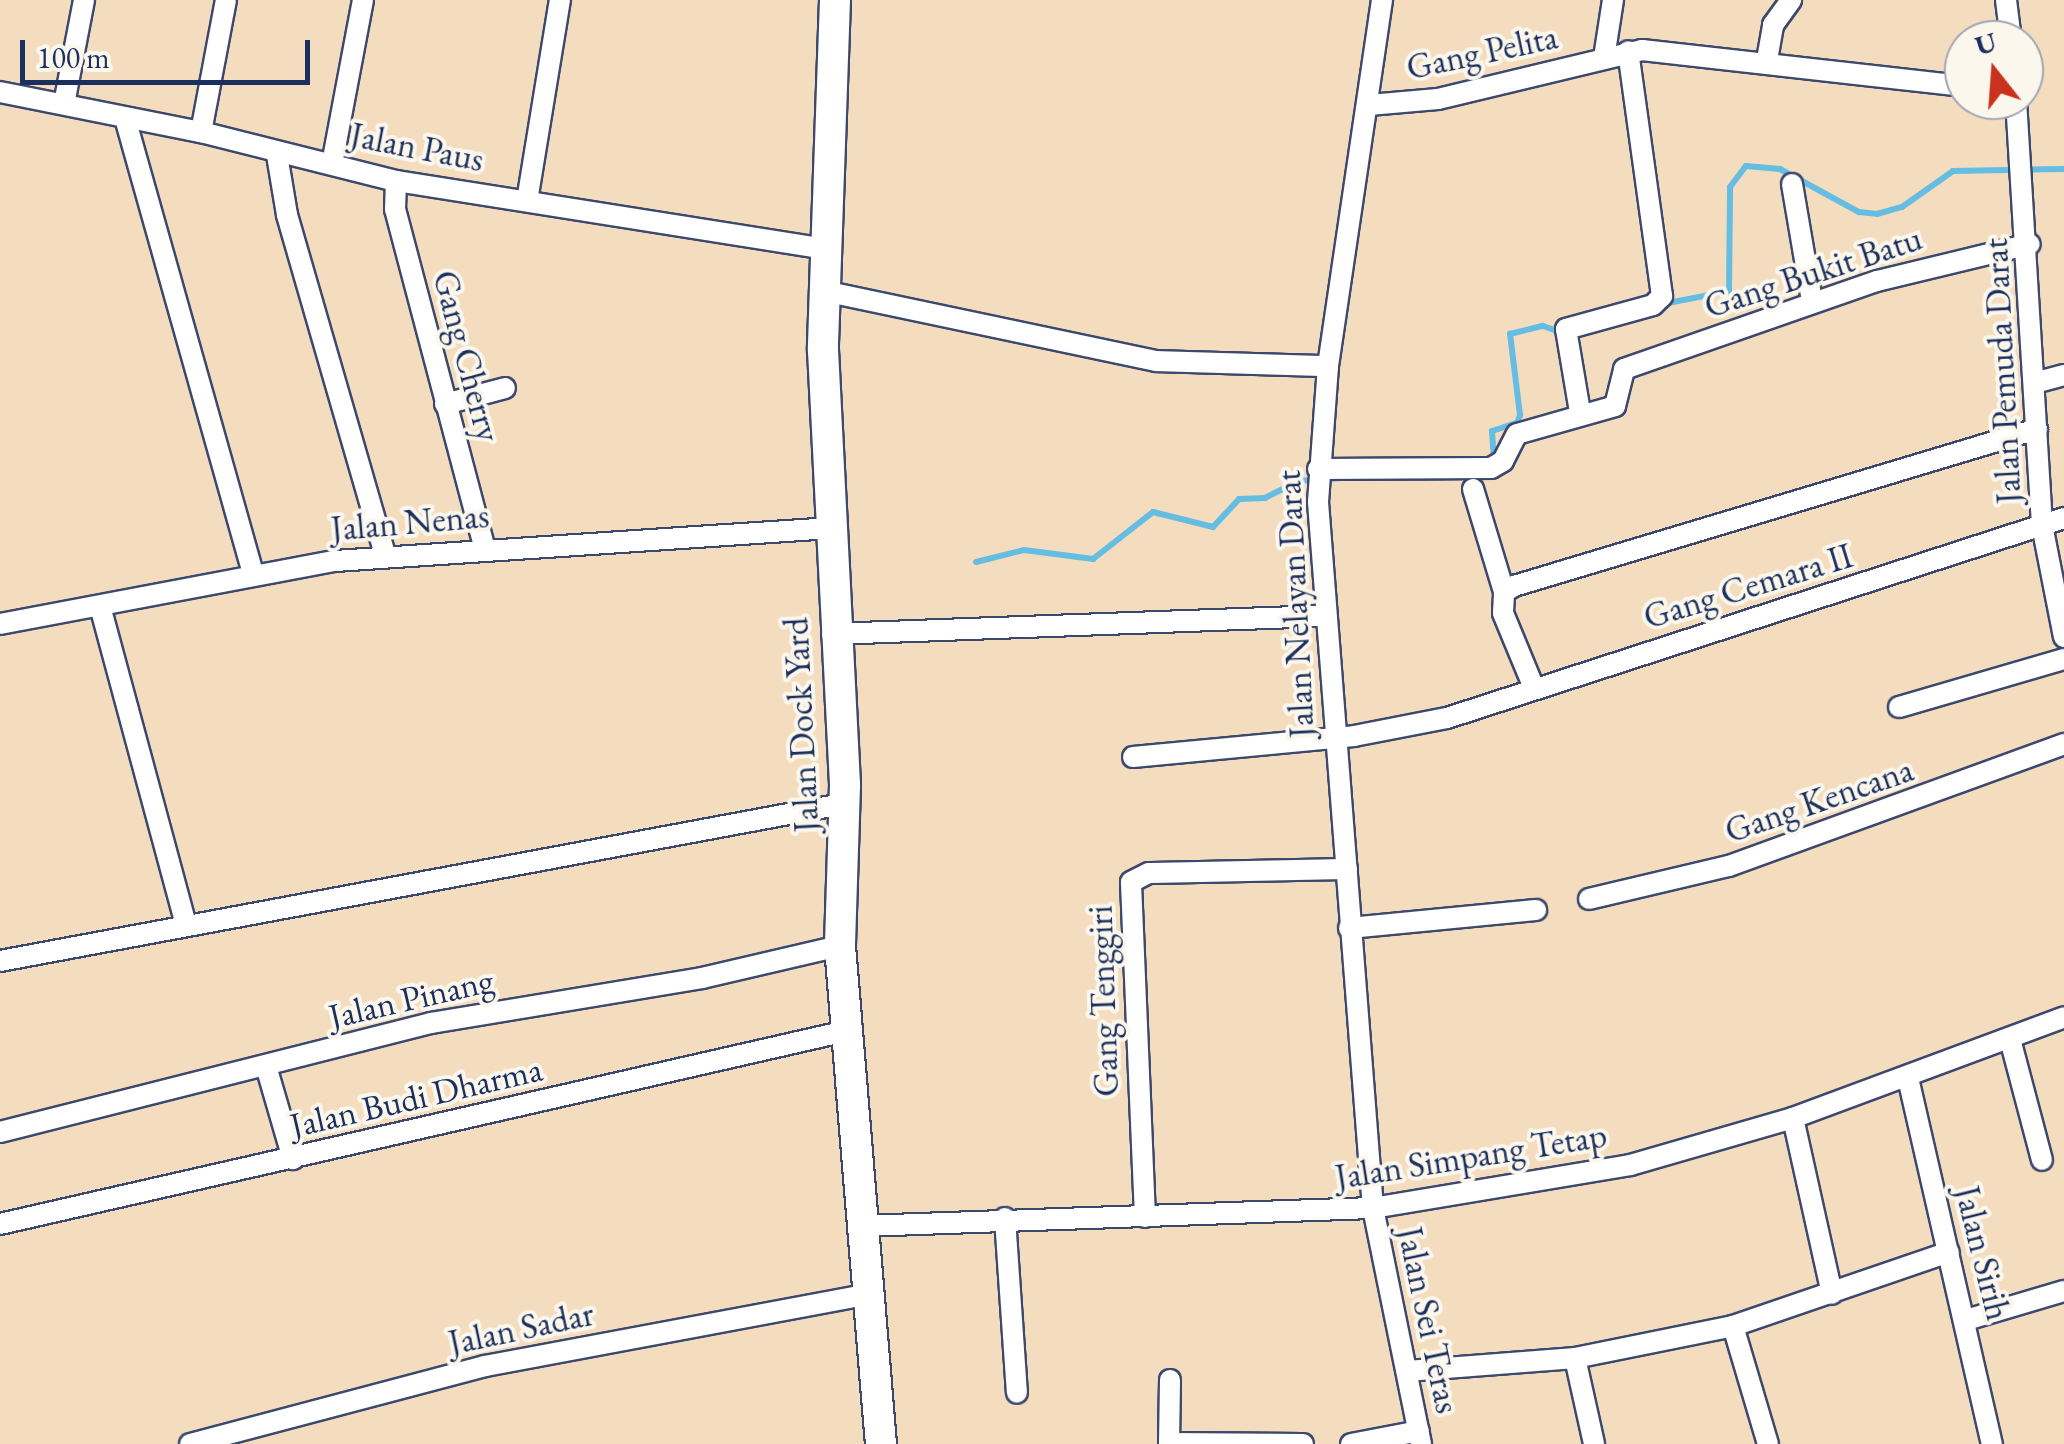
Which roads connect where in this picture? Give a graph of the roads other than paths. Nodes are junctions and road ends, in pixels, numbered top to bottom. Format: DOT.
graph roads {
  1 [pos="84,0"];
  2 [pos="226,0"];
  3 [pos="363,0"];
  4 [pos="560,0"];
  5 [pos="835,0"];
  6 [pos="1382,0"];
  7 [pos="1614,0"];
  8 [pos="1791,0"];
  9 [pos="1628,51"];
  10 [pos="1604,58"];
  11 [pos="1767,60"];
  12 [pos="1944,83"];
  13 [pos="0,92"];
  14 [pos="64,104"];
  15 [pos="1369,105"];
  16 [pos="125,118"];
  17 [pos="2017,120"];
  18 [pos="201,132"];
  19 [pos="277,155"];
  20 [pos="332,164"];
  21 [pos="396,181"];
  22 [pos="1792,184"];
  23 [pos="527,201"];
  24 [pos="2030,244"];
  25 [pos="825,249"];
  26 [pos="824,291"];
  27 [pos="1812,302"];
  28 [pos="1328,366"];
  29 [pos="2064,375"];
  30 [pos="2038,382"];
  31 [pos="505,388"];
  32 [pos="445,404"];
  33 [pos="1580,412"];
  34 [pos="2037,429"];
  35 [pos="1318,472"];
  36 [pos="1473,489"];
  37 [pos="2064,518"];
  38 [pos="2042,526"];
  39 [pos="832,528"];
  40 [pos="484,547"];
  41 [pos="386,557"];
  42 [pos="254,572"];
  43 [pos="1504,592"];
  44 [pos="100,606"];
  45 [pos="1325,616"];
  46 [pos="2,617"];
  47 [pos="832,634"];
  48 [pos="2064,637"];
  49 [pos="2064,659"];
  50 [pos="1534,688"];
  51 [pos="1898,707"];
  52 [pos="1334,734"];
  53 [pos="2064,744"];
  54 [pos="1133,756"];
  55 [pos="842,804"];
  56 [pos="1348,870"];
  57 [pos="1589,899"];
  58 [pos="1536,910"];
  59 [pos="186,924"];
  60 [pos="1348,928"];
  61 [pos="840,946"];
  62 [pos="0,962"];
  63 [pos="2061,1025"];
  64 [pos="846,1032"];
  65 [pos="2010,1039"];
  66 [pos="266,1066"];
  67 [pos="1908,1078"];
  68 [pos="1793,1118"];
  69 [pos="0,1132"];
  70 [pos="293,1159"];
  71 [pos="2042,1160"];
  72 [pos="1373,1208"];
  73 [pos="1004,1218"];
  74 [pos="1145,1218"];
  75 [pos="0,1224"];
  76 [pos="862,1226"];
  77 [pos="1949,1252"];
  78 [pos="2064,1291"];
  79 [pos="870,1294"];
  80 [pos="1832,1294"];
  81 [pos="1966,1320"];
  82 [pos="1732,1326"];
  83 [pos="1575,1358"];
  84 [pos="1407,1371"];
  85 [pos="1170,1380"];
  86 [pos="1017,1393"];
  87 [pos="1420,1438"];
  88 [pos="190,1444"];
  89 [pos="881,1444"];
  90 [pos="1168,1444"];
  91 [pos="1303,1444"];
  92 [pos="1351,1444"];
  93 [pos="1594,1444"];
  94 [pos="1768,1444"];
  95 [pos="1992,1444"];
  1 -- 14 [label="street"];
  2 -- 18 [label="street"];
  3 -- 20 [label="street"];
  4 -- 23 [label="street"];
  5 -- 25 [label="street, Jalan Dock Yard"];
  6 -- 15 [label="street, Jalan Nelayan Darat"];
  7 -- 10 [label="street"];
  8 -- 11 [label="street"];
  9 -- 10 [label="street, Gang Pelita"];
  9 -- 11 [label="street, Gang Pelita"];
  9 -- 33 [label="street"];
  10 -- 15 [label="street, Gang Pelita"];
  11 -- 12 [label="street, Gang Pelita"];
  13 -- 14 [label="street, Jalan Paus"];
  14 -- 16 [label="street, Jalan Paus"];
  15 -- 28 [label="street, Jalan Nelayan Darat"];
  16 -- 18 [label="street, Jalan Paus"];
  16 -- 42 [label="street"];
  17 -- 24 [label="street, Jalan Pemuda Darat"];
  18 -- 19 [label="street, Jalan Paus"];
  19 -- 20 [label="street, Jalan Paus"];
  19 -- 41 [label="street"];
  20 -- 21 [label="street, Jalan Paus"];
  21 -- 23 [label="street, Jalan Paus"];
  21 -- 32 [label="street, Gang Cherry"];
  22 -- 27 [label="street"];
  23 -- 25 [label="street, Jalan Paus"];
  24 -- 27 [label="street, Gang Bukit Batu"];
  24 -- 30 [label="street, Jalan Pemuda Darat"];
  25 -- 26 [label="street, Jalan Dock Yard"];
  26 -- 28 [label="street"];
  26 -- 39 [label="street, Jalan Dock Yard"];
  27 -- 33 [label="street, Gang Bukit Batu"];
  28 -- 35 [label="street, Jalan Nelayan Darat"];
  29 -- 30 [label="street"];
  30 -- 34 [label="street, Jalan Pemuda Darat"];
  31 -- 32 [label="street"];
  32 -- 40 [label="street, Gang Cherry"];
  33 -- 35 [label="street"];
  34 -- 38 [label="street, Jalan Pemuda Darat"];
  34 -- 43 [label="street"];
  35 -- 45 [label="street, Jalan Nelayan Darat"];
  36 -- 43 [label="street"];
  37 -- 38 [label="street, Gang Cemara II"];
  38 -- 48 [label="street, Jalan Pemuda Darat"];
  38 -- 50 [label="street, Gang Cemara II"];
  39 -- 40 [label="street, Jalan Nenas"];
  39 -- 47 [label="street, Jalan Dock Yard"];
  40 -- 41 [label="street, Jalan Nenas"];
  41 -- 42 [label="street, Jalan Nenas"];
  42 -- 44 [label="street, Jalan Nenas"];
  43 -- 50 [label="street"];
  44 -- 46 [label="street, Jalan Nenas"];
  44 -- 59 [label="street"];
  45 -- 47 [label="street"];
  45 -- 52 [label="street, Jalan Nelayan Darat"];
  47 -- 55 [label="street, Jalan Dock Yard"];
  49 -- 51 [label="street"];
  50 -- 52 [label="street, Gang Cemara II"];
  52 -- 54 [label="street, Gang Cemara II"];
  52 -- 56 [label="street, Jalan Nelayan Darat"];
  53 -- 57 [label="street, Gang Kencana"];
  55 -- 59 [label="street"];
  55 -- 61 [label="street, Jalan Dock Yard"];
  56 -- 60 [label="street, Jalan Nelayan Darat"];
  56 -- 74 [label="street, Gang Tenggiri"];
  58 -- 60 [label="street"];
  59 -- 62 [label="street"];
  60 -- 72 [label="street, Jalan Nelayan Darat"];
  61 -- 64 [label="street, Jalan Dock Yard"];
  61 -- 66 [label="street, Jalan Pinang"];
  63 -- 65 [label="street, Jalan Simpang Tetap"];
  64 -- 70 [label="street, Jalan Budi Dharma"];
  64 -- 76 [label="street, Jalan Dock Yard"];
  65 -- 67 [label="street, Jalan Simpang Tetap"];
  65 -- 71 [label="street"];
  66 -- 69 [label="street, Jalan Pinang"];
  66 -- 70 [label="street"];
  67 -- 68 [label="street, Jalan Simpang Tetap"];
  67 -- 77 [label="street, Jalan Sirih"];
  68 -- 72 [label="street, Jalan Simpang Tetap"];
  68 -- 80 [label="street"];
  70 -- 75 [label="street, Jalan Budi Dharma"];
  72 -- 74 [label="street, Jalan Simpang Tetap"];
  72 -- 84 [label="street, Jalan Sei Teras"];
  73 -- 74 [label="street, Jalan Simpang Tetap"];
  73 -- 76 [label="street, Jalan Simpang Tetap"];
  73 -- 86 [label="street"];
  76 -- 79 [label="street, Jalan Dock Yard"];
  77 -- 80 [label="street"];
  77 -- 81 [label="street, Jalan Sirih"];
  78 -- 81 [label="street"];
  79 -- 88 [label="street, Jalan Sadar"];
  79 -- 89 [label="street, Jalan Dock Yard"];
  80 -- 82 [label="street"];
  81 -- 95 [label="street, Jalan Sirih"];
  82 -- 83 [label="street"];
  82 -- 94 [label="street"];
  83 -- 84 [label="street"];
  83 -- 93 [label="street"];
  84 -- 87 [label="street, Jalan Sei Teras"];
  85 -- 90 [label="street"];
  87 -- 92 [label="street"];
  90 -- 91 [label="street"];
}
